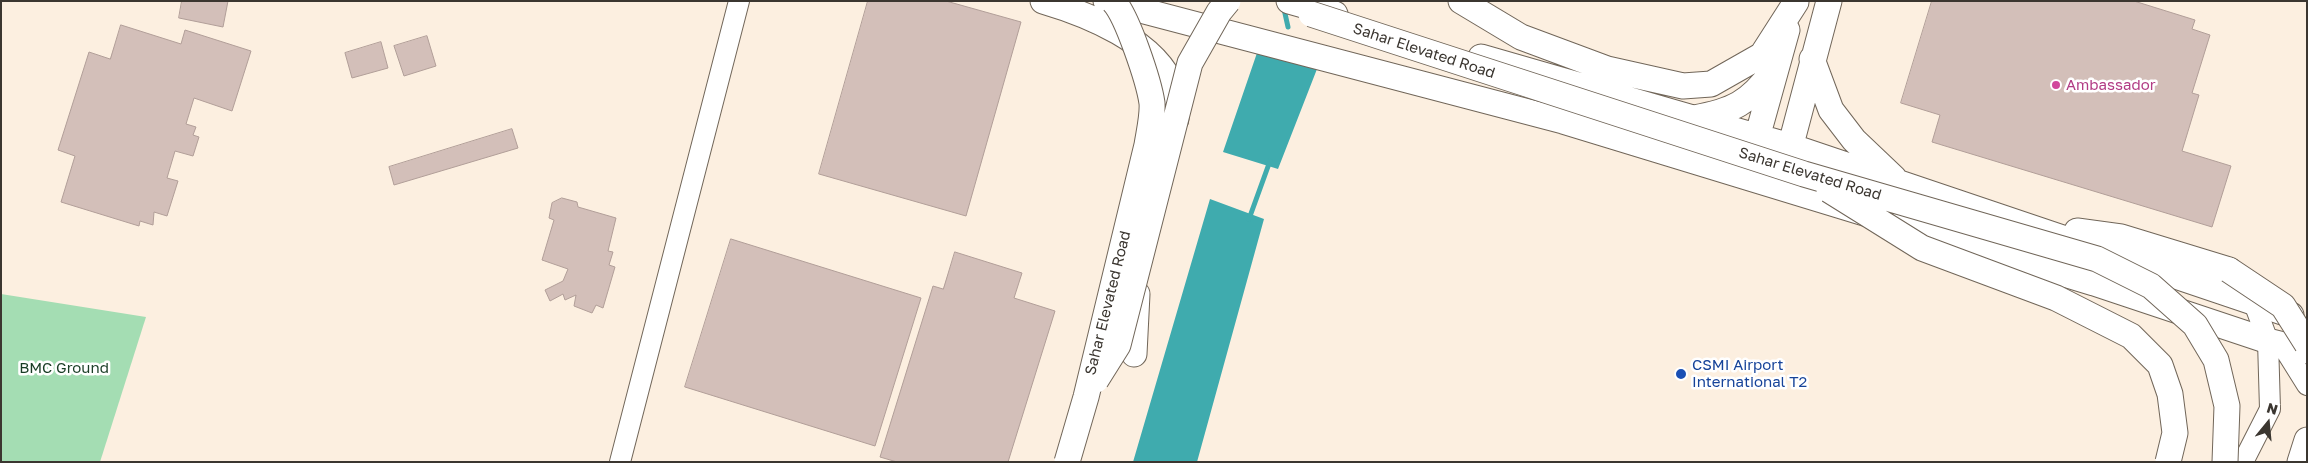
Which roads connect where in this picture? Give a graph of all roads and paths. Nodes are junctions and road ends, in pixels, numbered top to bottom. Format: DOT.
graph roads {
  1 [pos="739,1"];
  2 [pos="1043,1"];
  3 [pos="1106,1"];
  4 [pos="1113,1"];
  5 [pos="1228,1"];
  6 [pos="1274,1"];
  7 [pos="1461,1"];
  8 [pos="1829,1"];
  9 [pos="1796,2"];
  10 [pos="1294,3"];
  11 [pos="1812,59"];
  12 [pos="1776,68"];
  13 [pos="1692,118"];
  14 [pos="1758,137"];
  15 [pos="1790,146"];
  16 [pos="1804,174"];
  17 [pos="1746,176"];
  18 [pos="1901,184"];
  19 [pos="1779,187"];
  20 [pos="2017,222"];
  21 [pos="2254,303"];
  22 [pos="2307,320"];
  23 [pos="2286,343"];
  24 [pos="2307,350"];
  25 [pos="1134,354"];
  26 [pos="2307,385"];
  27 [pos="1086,397"];
  28 [pos="2307,440"];
  29 [pos="620,462"];
  30 [pos="1067,462"];
  31 [pos="2168,462"];
  32 [pos="2225,462"];
  33 [pos="2243,462"];
  34 [pos="2300,462"];
  1 -- 29 [label="street"];
  2 -- 25 [label="main road"];
  3 -- 17 [label="main road"];
  4 -- 27 [label="main road, Sahar Elevated Road, bridge"];
  5 -- 27 [label="main road, bridge"];
  6 -- 16 [label="main road, Sahar Elevated Road, bridge"];
  7 -- 9 [label="main road"];
  8 -- 11 [label="main road"];
  9 -- 12 [label="main road"];
  10 -- 13 [label="main road"];
  11 -- 15 [label="main road"];
  11 -- 18 [label="main road"];
  12 -- 13 [label="main road"];
  12 -- 14 [label="main road"];
  13 -- 14 [label="main road"];
  14 -- 15 [label="main road"];
  14 -- 17 [label="main road"];
  15 -- 18 [label="main road"];
  15 -- 19 [label="main road"];
  16 -- 31 [label="main road, bridge"];
  16 -- 32 [label="main road, Sahar Elevated Road, bridge"];
  17 -- 19 [label="main road"];
  18 -- 20 [label="main road"];
  19 -- 23 [label="main road"];
  20 -- 21 [label="main road"];
  20 -- 23 [label="main road, bridge"];
  21 -- 22 [label="main road"];
  21 -- 23 [label="street"];
  23 -- 24 [label="main road"];
  23 -- 26 [label="street"];
  23 -- 33 [label="street"];
  27 -- 30 [label="main road, Sahar Elevated Road, bridge"];
  28 -- 34 [label="main road"];
}
